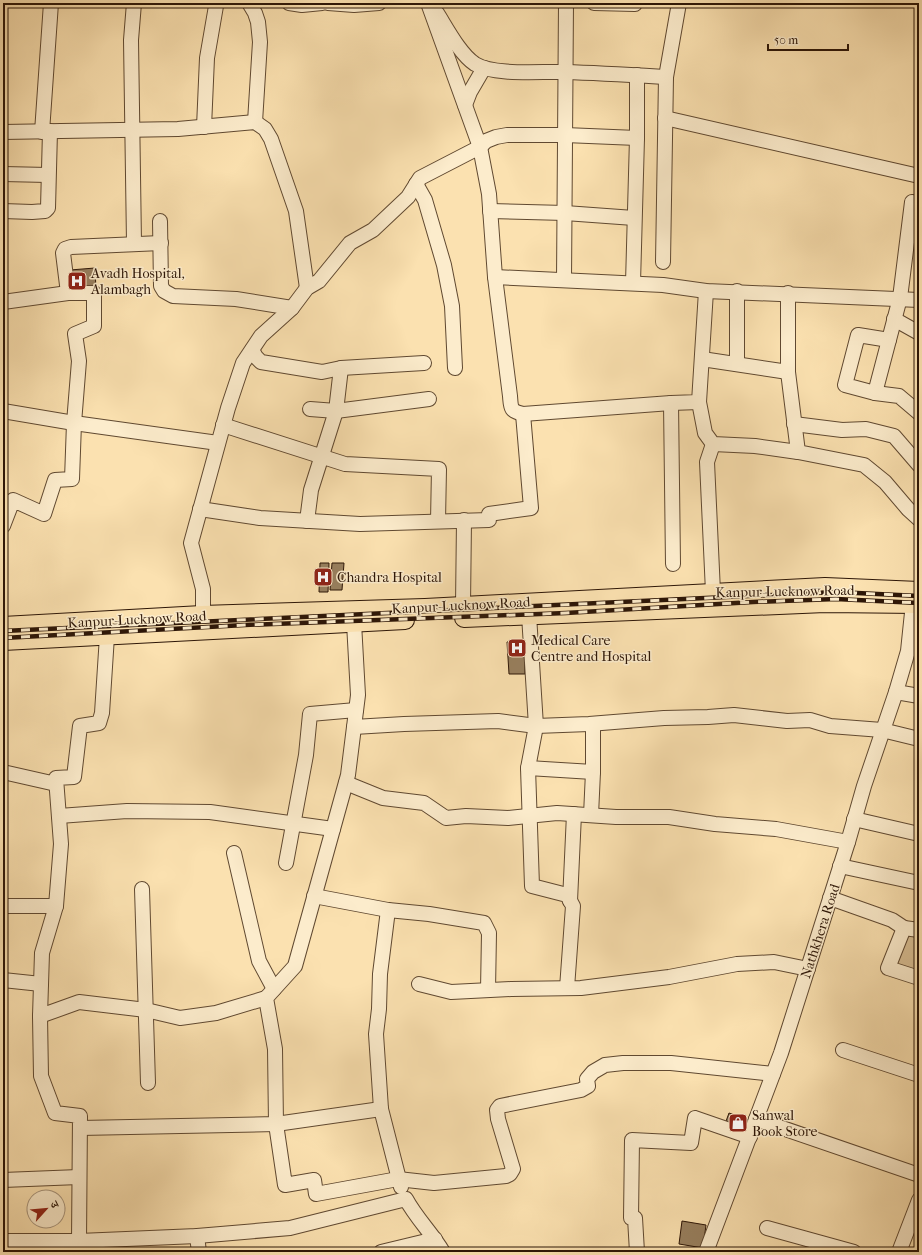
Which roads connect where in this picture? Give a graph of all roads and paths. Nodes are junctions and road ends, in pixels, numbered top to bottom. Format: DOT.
graph roads {
  1 [pos="51,3"];
  2 [pos="134,3"];
  3 [pos="248,3"];
  4 [pos="289,3"];
  5 [pos="322,3"];
  6 [pos="328,3"];
  7 [pos="379,3"];
  8 [pos="429,3"];
  9 [pos="566,3"];
  10 [pos="594,3"];
  11 [pos="679,3"];
  12 [pos="635,4"];
  13 [pos="216,6"];
  14 [pos="484,68"];
  15 [pos="565,72"];
  16 [pos="636,75"];
  17 [pos="666,77"];
  18 [pos="464,105"];
  19 [pos="665,118"];
  20 [pos="255,122"];
  21 [pos="204,127"];
  22 [pos="133,130"];
  23 [pos="46,131"];
  24 [pos="3,132"];
  25 [pos="565,135"];
  26 [pos="636,138"];
  27 [pos="480,147"];
  28 [pos="3,174"];
  29 [pos="48,175"];
  30 [pos="919,176"];
  31 [pos="416,184"];
  32 [pos="912,202"];
  33 [pos="3,211"];
  34 [pos="490,211"];
  35 [pos="565,213"];
  36 [pos="634,218"];
  37 [pos="160,221"];
  38 [pos="134,243"];
  39 [pos="161,243"];
  40 [pos="663,262"];
  41 [pos="495,277"];
  42 [pos="564,280"];
  43 [pos="633,283"];
  44 [pos="307,288"];
  45 [pos="706,291"];
  46 [pos="737,291"];
  47 [pos="68,293"];
  48 [pos="788,293"];
  49 [pos="900,298"];
  50 [pos="919,300"];
  51 [pos="3,302"];
  52 [pos="292,308"];
  53 [pos="894,319"];
  54 [pos="919,333"];
  55 [pos="889,340"];
  56 [pos="252,350"];
  57 [pos="702,359"];
  58 [pos="424,363"];
  59 [pos="737,364"];
  60 [pos="341,368"];
  61 [pos="455,368"];
  62 [pos="788,372"];
  63 [pos="875,393"];
  64 [pos="429,399"];
  65 [pos="671,402"];
  66 [pos="700,402"];
  67 [pos="310,409"];
  68 [pos="3,411"];
  69 [pos="336,411"];
  70 [pos="919,413"];
  71 [pos="523,414"];
  72 [pos="74,423"];
  73 [pos="794,424"];
  74 [pos="223,425"];
  75 [pos="218,443"];
  76 [pos="713,444"];
  77 [pos="798,452"];
  78 [pos="322,456"];
  79 [pos="919,465"];
  80 [pos="200,509"];
  81 [pos="919,519"];
  82 [pos="464,520"];
  83 [pos="307,521"];
  84 [pos="438,521"];
  85 [pos="3,526"];
  86 [pos="673,564"];
  87 [pos="713,592"];
  88 [pos="917,600"];
  89 [pos="654,603"];
  90 [pos="463,606"];
  91 [pos="529,615"];
  92 [pos="203,623"];
  93 [pos="354,623"];
  94 [pos="3,626"];
  95 [pos="107,636"];
  96 [pos="3,641"];
  97 [pos="896,692"];
  98 [pos="919,696"];
  99 [pos="356,710"];
  100 [pos="593,724"];
  101 [pos="536,726"];
  102 [pos="354,727"];
  103 [pos="882,730"];
  104 [pos="919,739"];
  105 [pos="528,768"];
  106 [pos="3,772"];
  107 [pos="593,772"];
  108 [pos="346,783"];
  109 [pos="56,784"];
  110 [pos="574,814"];
  111 [pos="591,815"];
  112 [pos="59,816"];
  113 [pos="529,816"];
  114 [pos="854,820"];
  115 [pos="292,823"];
  116 [pos="333,828"];
  117 [pos="919,834"];
  118 [pos="848,842"];
  119 [pos="234,853"];
  120 [pos="286,863"];
  121 [pos="840,866"];
  122 [pos="919,883"];
  123 [pos="142,889"];
  124 [pos="314,896"];
  125 [pos="830,898"];
  126 [pos="570,901"];
  127 [pos="3,906"];
  128 [pos="56,906"];
  129 [pos="388,910"];
  130 [pos="904,928"];
  131 [pos="919,930"];
  132 [pos="808,969"];
  133 [pos="919,978"];
  134 [pos="3,980"];
  135 [pos="41,984"];
  136 [pos="419,984"];
  137 [pos="567,988"];
  138 [pos="488,990"];
  139 [pos="270,993"];
  140 [pos="146,1010"];
  141 [pos="40,1016"];
  142 [pos="843,1050"];
  143 [pos="773,1074"];
  144 [pos="919,1075"];
  145 [pos="148,1083"];
  146 [pos="381,1109"];
  147 [pos="756,1119"];
  148 [pos="276,1124"];
  149 [pos="80,1128"];
  150 [pos="750,1137"];
  151 [pos="919,1175"];
  152 [pos="79,1177"];
  153 [pos="398,1179"];
  154 [pos="3,1180"];
  155 [pos="406,1200"];
  156 [pos="919,1200"];
  157 [pos="767,1228"];
  158 [pos="197,1236"];
  159 [pos="435,1239"];
  160 [pos="3,1241"];
  161 [pos="79,1241"];
  162 [pos="123,1246"];
  163 [pos="199,1252"];
  164 [pos="381,1252"];
  165 [pos="443,1252"];
  166 [pos="637,1252"];
  167 [pos="706,1252"];
  168 [pos="854,1252"];
  169 [pos="900,1252"];
  1 -- 23 [label="street"];
  2 -- 22 [label="street"];
  3 -- 20 [label="street"];
  4 -- 5 [label="street"];
  6 -- 7 [label="street"];
  8 -- 14 [label="street"];
  8 -- 18 [label="street"];
  9 -- 15 [label="street"];
  10 -- 12 [label="street"];
  11 -- 17 [label="street"];
  13 -- 21 [label="street"];
  14 -- 15 [label="street"];
  14 -- 18 [label="street"];
  15 -- 16 [label="street"];
  15 -- 25 [label="street"];
  16 -- 17 [label="street"];
  16 -- 26 [label="street"];
  17 -- 19 [label="street"];
  18 -- 27 [label="street"];
  19 -- 30 [label="street"];
  19 -- 40 [label="street"];
  20 -- 21 [label="street"];
  20 -- 44 [label="street"];
  21 -- 22 [label="street"];
  22 -- 23 [label="street"];
  22 -- 38 [label="street"];
  23 -- 24 [label="street"];
  23 -- 29 [label="street"];
  25 -- 26 [label="street"];
  25 -- 27 [label="street"];
  25 -- 35 [label="street"];
  26 -- 36 [label="street"];
  27 -- 31 [label="street"];
  27 -- 34 [label="street"];
  28 -- 29 [label="street"];
  29 -- 33 [label="street"];
  31 -- 44 [label="street"];
  31 -- 61 [label="street"];
  32 -- 49 [label="street"];
  34 -- 35 [label="street"];
  34 -- 41 [label="street"];
  35 -- 36 [label="street"];
  35 -- 42 [label="street"];
  36 -- 43 [label="street"];
  37 -- 39 [label="street"];
  38 -- 39 [label="street"];
  38 -- 47 [label="street"];
  39 -- 52 [label="street"];
  41 -- 42 [label="street"];
  41 -- 71 [label="street"];
  42 -- 43 [label="street"];
  43 -- 45 [label="street"];
  44 -- 52 [label="street"];
  45 -- 46 [label="street"];
  45 -- 57 [label="street"];
  46 -- 48 [label="street"];
  46 -- 59 [label="street"];
  47 -- 51 [label="street"];
  47 -- 72 [label="street"];
  48 -- 49 [label="street"];
  48 -- 62 [label="street"];
  49 -- 50 [label="street"];
  49 -- 53 [label="street"];
  52 -- 56 [label="street"];
  53 -- 54 [label="street"];
  53 -- 55 [label="street"];
  55 -- 63 [label="street"];
  55 -- 63 [label="street"];
  56 -- 60 [label="street"];
  56 -- 74 [label="street"];
  57 -- 59 [label="street"];
  57 -- 66 [label="street"];
  58 -- 60 [label="street"];
  59 -- 62 [label="street"];
  60 -- 69 [label="street"];
  62 -- 73 [label="street"];
  63 -- 70 [label="street"];
  64 -- 69 [label="street"];
  65 -- 66 [label="street"];
  65 -- 71 [label="street"];
  65 -- 86 [label="street"];
  66 -- 76 [label="street"];
  67 -- 69 [label="street"];
  68 -- 72 [label="street"];
  69 -- 78 [label="street"];
  71 -- 82 [label="street"];
  72 -- 75 [label="street"];
  72 -- 85 [label="street"];
  73 -- 77 [label="street"];
  73 -- 79 [label="street"];
  74 -- 75 [label="street"];
  74 -- 78 [label="street"];
  75 -- 80 [label="street"];
  76 -- 77 [label="street"];
  76 -- 87 [label="street"];
  77 -- 81 [label="street"];
  78 -- 83 [label="street"];
  78 -- 84 [label="street"];
  80 -- 83 [label="street"];
  80 -- 92 [label="street"];
  82 -- 84 [label="street"];
  82 -- 90 [label="street"];
  83 -- 84 [label="street"];
  87 -- 88 [label="main road, Kanpur-Lucknow Road"];
  87 -- 89 [label="main road, Kanpur-Lucknow Road"];
  88 -- 89 [label="main road, Kanpur-Lucknow Road"];
  88 -- 97 [label="street, Nathkhera Road"];
  89 -- 90 [label="main road, Kanpur-Lucknow Road"];
  89 -- 91 [label="main road, Kanpur-Lucknow Road"];
  90 -- 92 [label="main road, Kanpur-Lucknow Road"];
  91 -- 93 [label="main road, Kanpur-Lucknow Road"];
  91 -- 101 [label="street"];
  92 -- 93 [label="main road, Kanpur-Lucknow Road"];
  92 -- 94 [label="main road, Kanpur-Lucknow Road"];
  92 -- 95 [label="main road, Kanpur-Lucknow Road"];
  93 -- 99 [label="street"];
  95 -- 96 [label="main road, Kanpur-Lucknow Road"];
  95 -- 109 [label="street"];
  97 -- 98 [label="street"];
  97 -- 103 [label="street, Nathkhera Road"];
  99 -- 102 [label="street"];
  99 -- 115 [label="street"];
  100 -- 101 [label="street"];
  100 -- 103 [label="street"];
  100 -- 107 [label="street"];
  101 -- 102 [label="street"];
  101 -- 105 [label="street"];
  102 -- 108 [label="street"];
  103 -- 104 [label="street"];
  103 -- 114 [label="street, Nathkhera Road"];
  105 -- 107 [label="street"];
  105 -- 113 [label="street"];
  106 -- 109 [label="street"];
  107 -- 111 [label="street"];
  108 -- 113 [label="street"];
  108 -- 116 [label="street"];
  109 -- 112 [label="street"];
  110 -- 111 [label="street"];
  110 -- 113 [label="street"];
  110 -- 126 [label="street"];
  111 -- 118 [label="street"];
  112 -- 115 [label="street"];
  112 -- 128 [label="street"];
  113 -- 126 [label="street"];
  114 -- 117 [label="street"];
  114 -- 118 [label="street, Nathkhera Road"];
  115 -- 116 [label="street"];
  115 -- 120 [label="street"];
  116 -- 124 [label="street"];
  118 -- 121 [label="street, Nathkhera Road"];
  119 -- 139 [label="street"];
  121 -- 122 [label="street"];
  121 -- 125 [label="street, Nathkhera Road"];
  123 -- 140 [label="street"];
  124 -- 129 [label="street"];
  124 -- 139 [label="street"];
  125 -- 130 [label="street"];
  125 -- 132 [label="street, Nathkhera Road"];
  126 -- 137 [label="street"];
  127 -- 128 [label="street"];
  128 -- 135 [label="street"];
  129 -- 138 [label="street"];
  129 -- 146 [label="street"];
  130 -- 131 [label="street"];
  130 -- 133 [label="street"];
  132 -- 137 [label="street"];
  132 -- 143 [label="street, Nathkhera Road"];
  134 -- 135 [label="street"];
  135 -- 141 [label="street"];
  136 -- 138 [label="street"];
  137 -- 138 [label="street"];
  139 -- 140 [label="street"];
  139 -- 148 [label="street"];
  140 -- 141 [label="street"];
  140 -- 145 [label="street"];
  141 -- 149 [label="street"];
  142 -- 144 [label="street"];
  143 -- 147 [label="street, Nathkhera Road"];
  143 -- 153 [label="street"];
  146 -- 148 [label="street"];
  146 -- 153 [label="street"];
  147 -- 150 [label="street, Nathkhera Road"];
  147 -- 151 [label="street"];
  148 -- 149 [label="street"];
  148 -- 153 [label="street"];
  149 -- 152 [label="street"];
  150 -- 166 [label="street"];
  150 -- 167 [label="street, Nathkhera Road"];
  152 -- 154 [label="street"];
  152 -- 161 [label="street"];
  153 -- 155 [label="street"];
  155 -- 158 [label="street"];
  155 -- 159 [label="street"];
  156 -- 169 [label="street"];
  157 -- 168 [label="street"];
  158 -- 162 [label="street"];
  158 -- 163 [label="street"];
  159 -- 164 [label="street"];
  159 -- 165 [label="street"];
  160 -- 161 [label="street"];
  161 -- 162 [label="street"];
}
